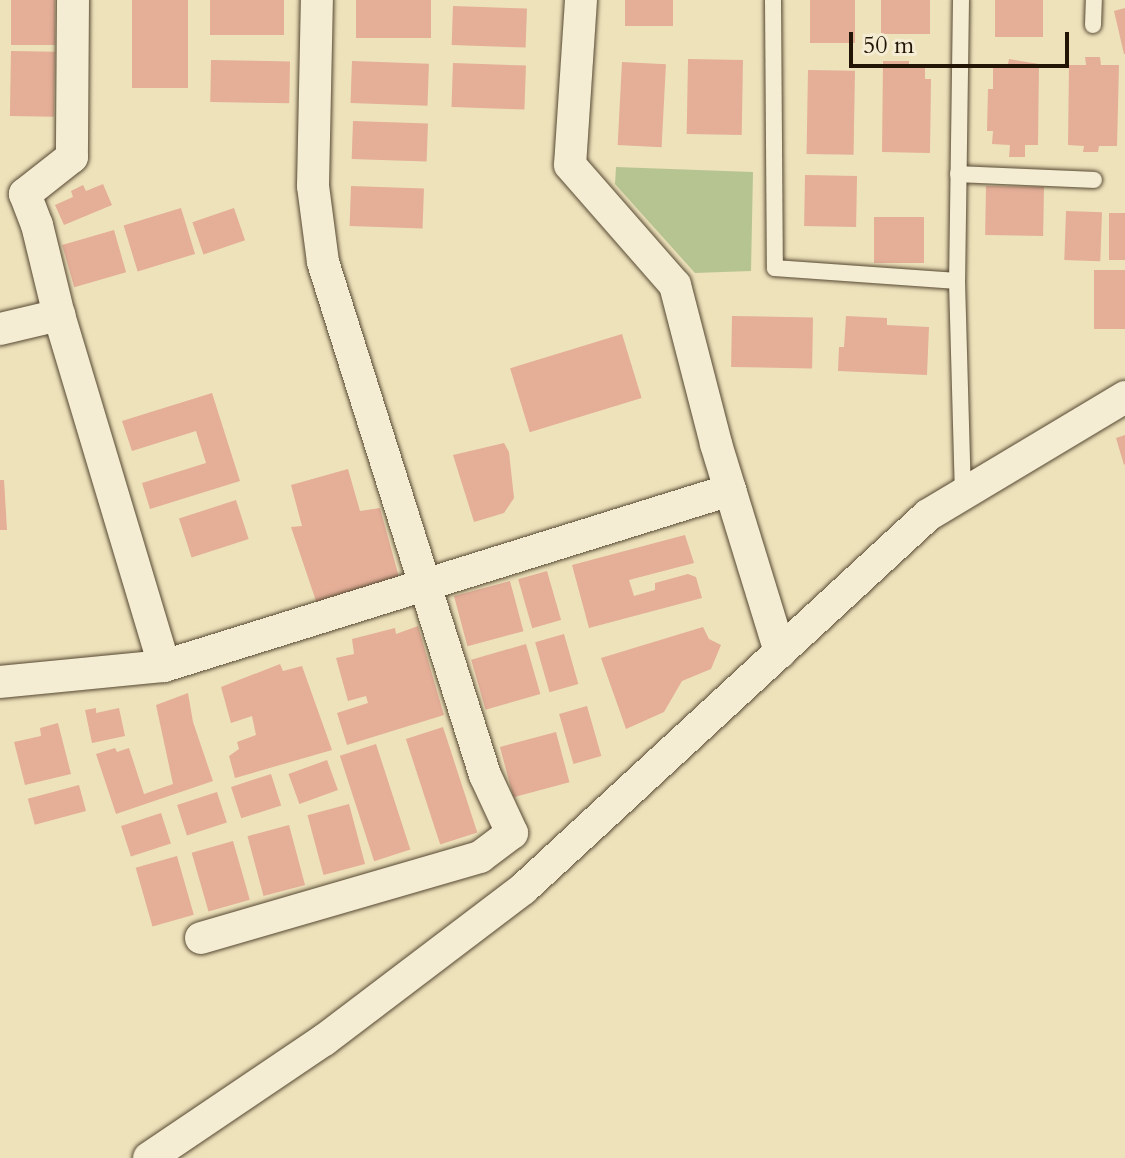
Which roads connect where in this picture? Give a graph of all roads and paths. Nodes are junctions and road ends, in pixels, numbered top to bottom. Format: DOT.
graph roads {
  1 [pos="73,0"];
  2 [pos="317,0"];
  3 [pos="581,0"];
  4 [pos="773,0"];
  5 [pos="961,0"];
  6 [pos="1094,0"];
  7 [pos="1093,25"];
  8 [pos="958,174"];
  9 [pos="1094,180"];
  10 [pos="775,268"];
  11 [pos="756,269"];
  12 [pos="957,281"];
  13 [pos="59,315"];
  14 [pos="0,329"];
  15 [pos="1125,397"];
  16 [pos="730,490"];
  17 [pos="963,494"];
  18 [pos="423,585"];
  19 [pos="780,652"];
  20 [pos="164,666"];
  21 [pos="0,682"];
  22 [pos="201,938"];
  23 [pos="149,1158"];
  1 -- 13 [label="street"];
  2 -- 18 [label="street"];
  3 -- 16 [label="street"];
  4 -- 10 [label="lane"];
  5 -- 8 [label="lane"];
  6 -- 7 [label="lane"];
  8 -- 9 [label="lane"];
  8 -- 12 [label="lane"];
  10 -- 11 [label="lane"];
  10 -- 12 [label="lane"];
  12 -- 17 [label="lane"];
  13 -- 14 [label="street"];
  13 -- 20 [label="street"];
  15 -- 17 [label="street"];
  16 -- 18 [label="street"];
  16 -- 19 [label="street"];
  17 -- 19 [label="street"];
  18 -- 20 [label="street"];
  18 -- 22 [label="street"];
  19 -- 23 [label="street"];
  20 -- 21 [label="street"];
}
